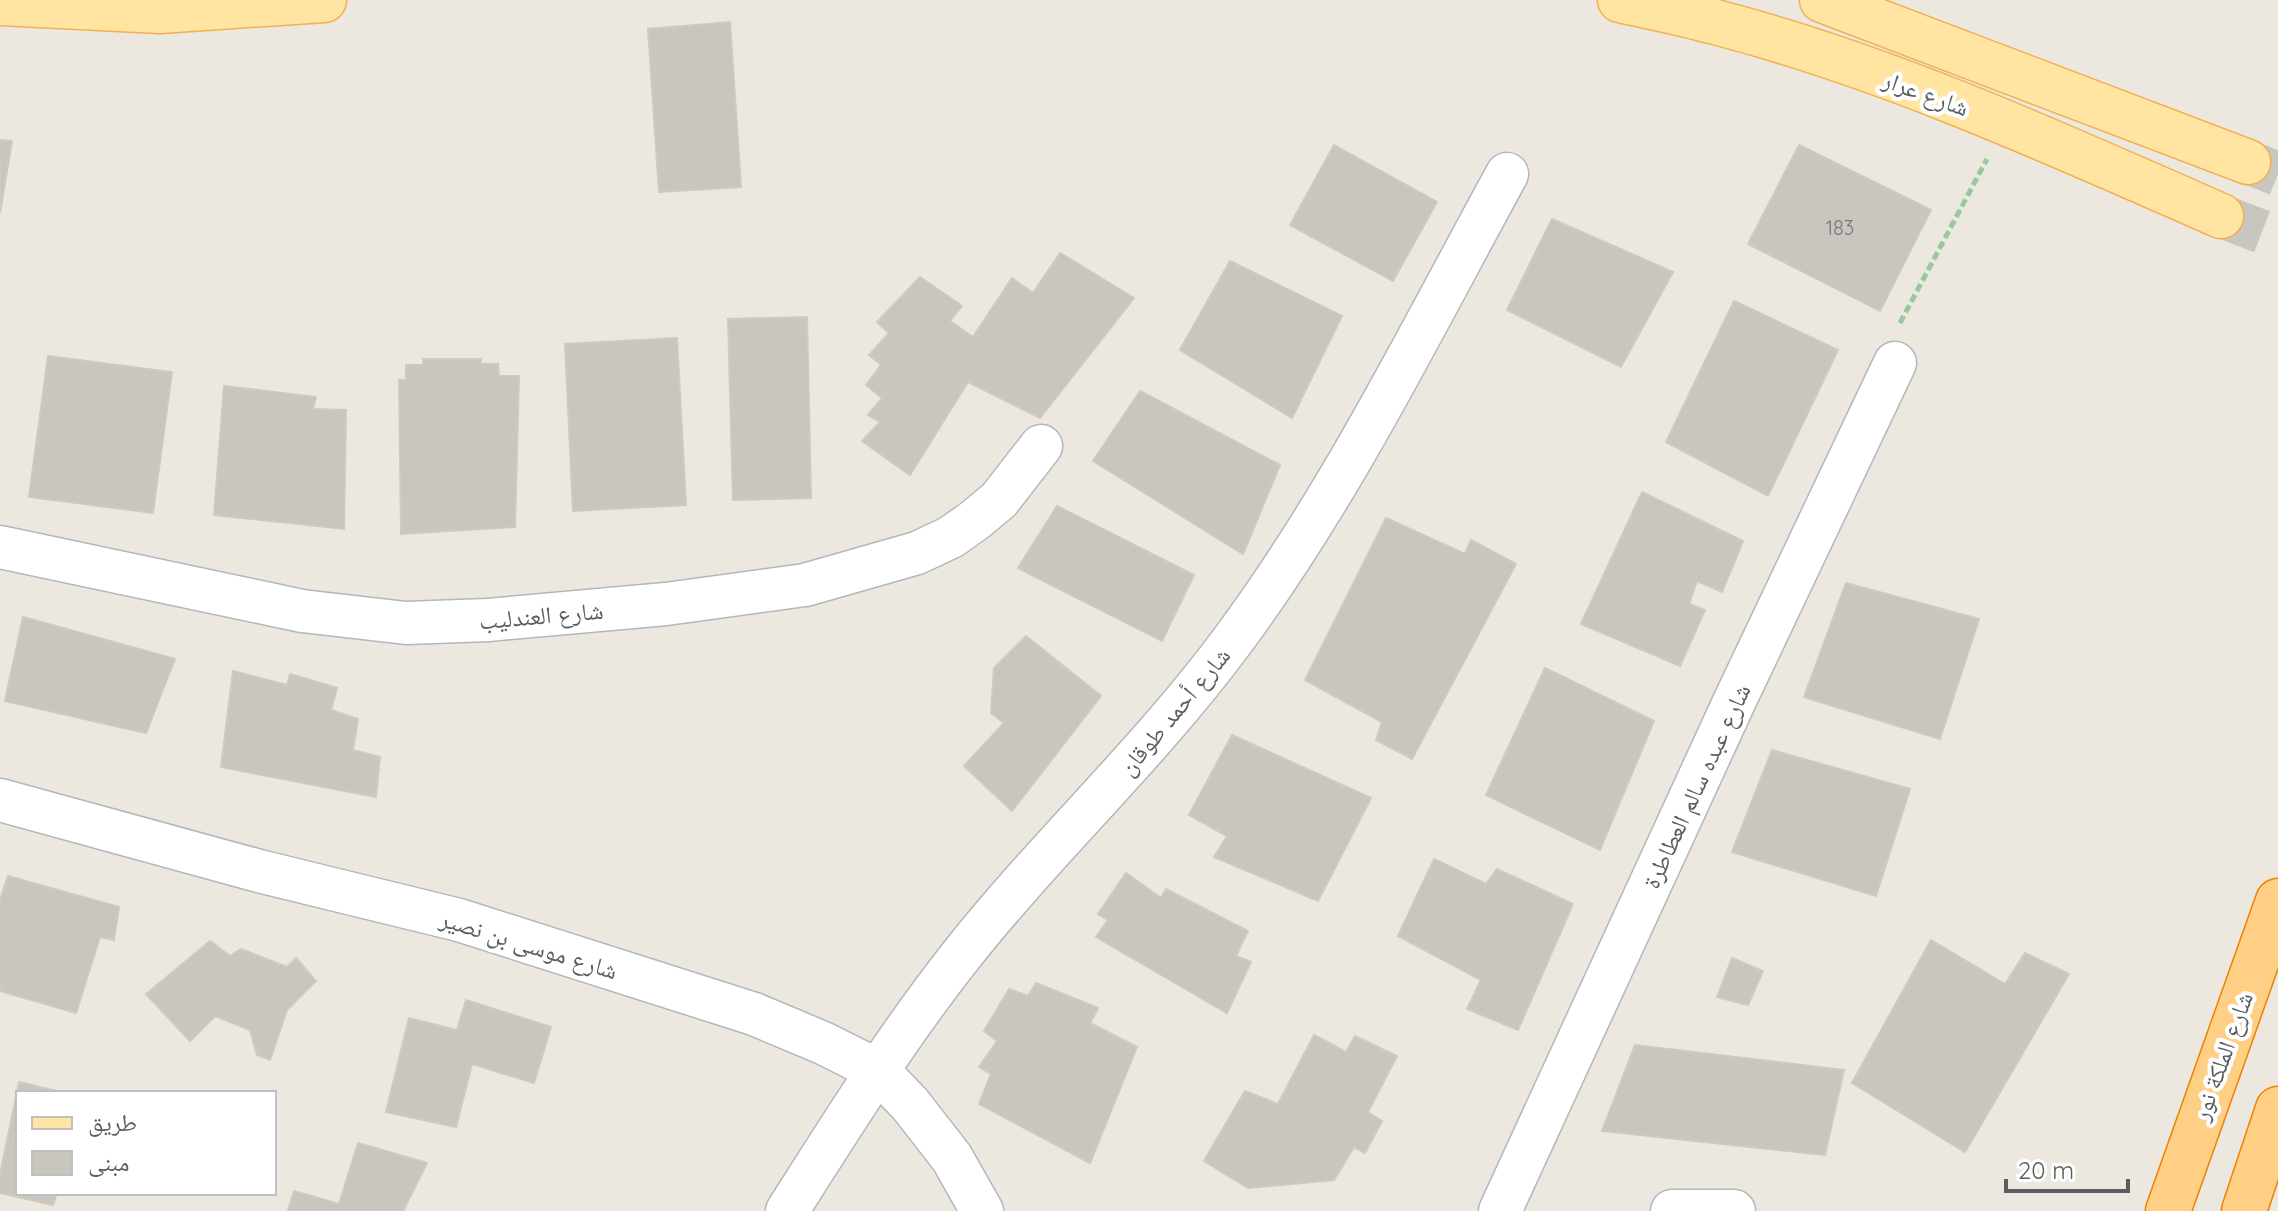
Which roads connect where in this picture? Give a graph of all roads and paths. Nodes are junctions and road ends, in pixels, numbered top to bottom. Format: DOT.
graph roads {
  1 [pos="324,0"];
  2 [pos="1620,0"];
  3 [pos="1822,0"];
  4 [pos="0,3"];
  5 [pos="2006,122"];
  6 [pos="2248,162"];
  7 [pos="1507,174"];
  8 [pos="2221,216"];
  9 [pos="1895,363"];
  10 [pos="1041,446"];
  11 [pos="0,547"];
  12 [pos="0,800"];
  13 [pos="2278,901"];
  14 [pos="877,1070"];
  15 [pos="2278,1109"];
  16 [pos="2253,1198"];
  17 [pos="787,1211"];
  18 [pos="982,1211"];
  19 [pos="1500,1211"];
  20 [pos="1672,1211"];
  21 [pos="1734,1211"];
  22 [pos="2168,1211"];
  1 -- 4 [label="main road"];
  2 -- 5 [label="main road, شارع عرار"];
  3 -- 6 [label="main road"];
  5 -- 8 [label="main road, شارع عرار"];
  5 -- 9 [label="path"];
  7 -- 14 [label="street, شارع أحمد طوقان"];
  9 -- 19 [label="street, شارع عبده سالم العطاطرة"];
  10 -- 11 [label="street, شارع العندليب"];
  12 -- 14 [label="street, شارع موسى بن نصير"];
  13 -- 22 [label="highway, شارع الملكة نور"];
  14 -- 17 [label="street, شارع أحمد طوقان"];
  14 -- 18 [label="street, شارع موسى بن نصير"];
  15 -- 16 [label="highway"];
  20 -- 21 [label="street"];
}
